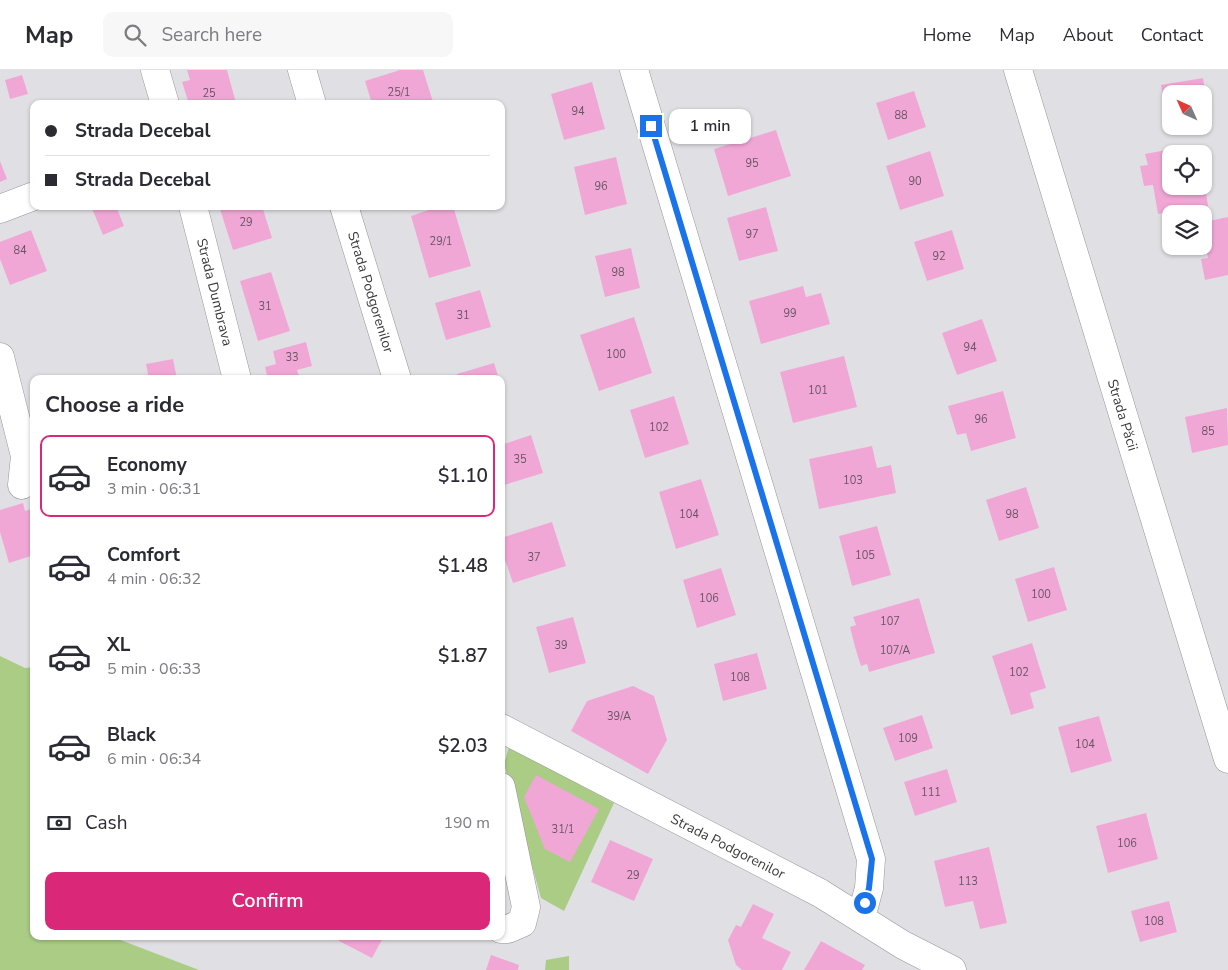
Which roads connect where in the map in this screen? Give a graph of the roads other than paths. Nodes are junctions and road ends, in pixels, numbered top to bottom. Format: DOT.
graph roads {
  1 [pos="155,70"];
  2 [pos="302,70"];
  3 [pos="634,70"];
  4 [pos="1018,70"];
  5 [pos="164,100"];
  6 [pos="311,100"];
  7 [pos="30,198"];
  8 [pos="0,209"];
  9 [pos="194,210"];
  10 [pos="345,210"];
  11 [pos="0,357"];
  12 [pos="236,375"];
  13 [pos="396,375"];
  14 [pos="19,485"];
  15 [pos="505,730"];
  16 [pos="1228,759"];
  17 [pos="505,806"];
  18 [pos="861,918"];
  19 [pos="505,929"];
  20 [pos="952,970"];
  1 -- 5 [label="street"];
  2 -- 6 [label="street"];
  3 -- 18 [label="street"];
  4 -- 16 [label="street, Strada Păcii"];
  7 -- 8 [label="street"];
  9 -- 12 [label="street, Strada Dumbrava"];
  10 -- 13 [label="street, Strada Podgorenilor"];
  11 -- 14 [label="street"];
  15 -- 18 [label="street, Strada Podgorenilor"];
  17 -- 19 [label="street"];
  18 -- 20 [label="street, Strada Podgorenilor"];
}
